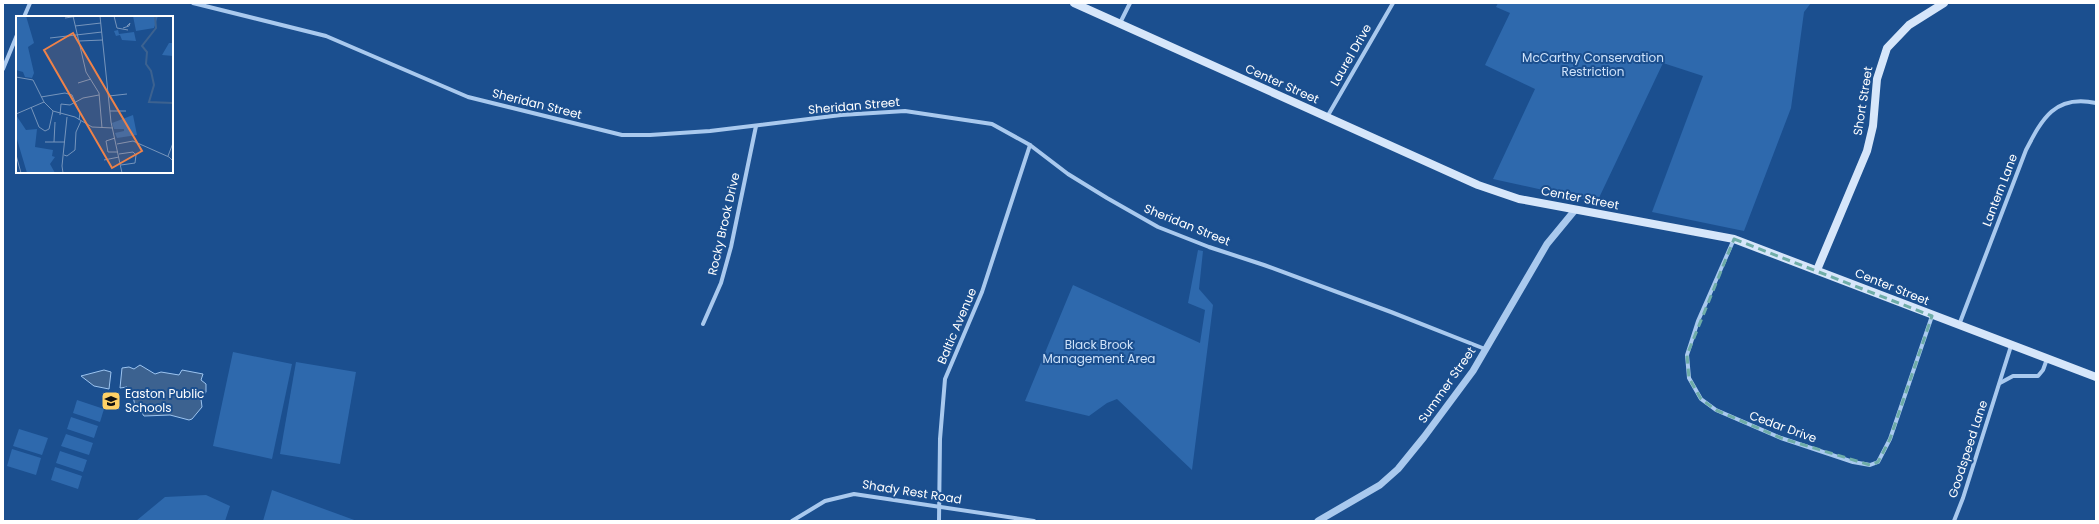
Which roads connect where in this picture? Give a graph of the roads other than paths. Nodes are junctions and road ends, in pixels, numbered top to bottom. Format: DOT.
graph roads {
  1 [pos="30,3"];
  2 [pos="193,3"];
  3 [pos="1074,3"];
  4 [pos="1130,3"];
  5 [pos="1393,3"];
  6 [pos="1944,3"];
  7 [pos="24,16"];
  8 [pos="1120,23"];
  9 [pos="16,37"];
  10 [pos="3,69"];
  11 [pos="2096,103"];
  12 [pos="1327,117"];
  13 [pos="756,126"];
  14 [pos="1030,145"];
  15 [pos="1575,210"];
  16 [pos="1734,239"];
  17 [pos="1817,270"];
  18 [pos="1932,316"];
  19 [pos="703,324"];
  20 [pos="1959,326"];
  21 [pos="2011,346"];
  22 [pos="1485,350"];
  23 [pos="2047,359"];
  24 [pos="2096,377"];
  25 [pos="1999,383"];
  26 [pos="940,507"];
  27 [pos="792,521"];
  28 [pos="939,521"];
  29 [pos="1034,521"];
  30 [pos="1318,521"];
  31 [pos="1954,521"];
  1 -- 7 [label="street"];
  2 -- 13 [label="street, Sheridan Street"];
  3 -- 8 [label="main road, Center Street"];
  4 -- 8 [label="street"];
  5 -- 12 [label="street, Laurel Drive"];
  6 -- 17 [label="main road, Short Street"];
  8 -- 12 [label="main road, Center Street"];
  9 -- 10 [label="street"];
  11 -- 20 [label="street, Lantern Lane"];
  12 -- 15 [label="main road, Center Street"];
  13 -- 14 [label="street, Sheridan Street"];
  13 -- 19 [label="street, Rocky Brook Drive"];
  14 -- 22 [label="street, Sheridan Street"];
  14 -- 26 [label="street, Baltic Avenue"];
  15 -- 16 [label="main road, Center Street"];
  15 -- 22 [label="street, Summer Street"];
  16 -- 17 [label="main road, Center Street"];
  16 -- 18 [label="street, Cedar Drive"];
  17 -- 18 [label="main road, Center Street"];
  18 -- 20 [label="main road, Center Street"];
  20 -- 21 [label="main road, Center Street"];
  21 -- 23 [label="main road, Center Street"];
  21 -- 25 [label="street, Goodspeed Lane"];
  22 -- 30 [label="street, Summer Street"];
  23 -- 24 [label="main road, Center Street"];
  23 -- 25 [label="street"];
  25 -- 31 [label="street, Goodspeed Lane"];
  26 -- 27 [label="street, Shady Rest Road"];
  26 -- 28 [label="street, Baltic Avenue"];
  26 -- 29 [label="street, Shady Rest Road"];
}
